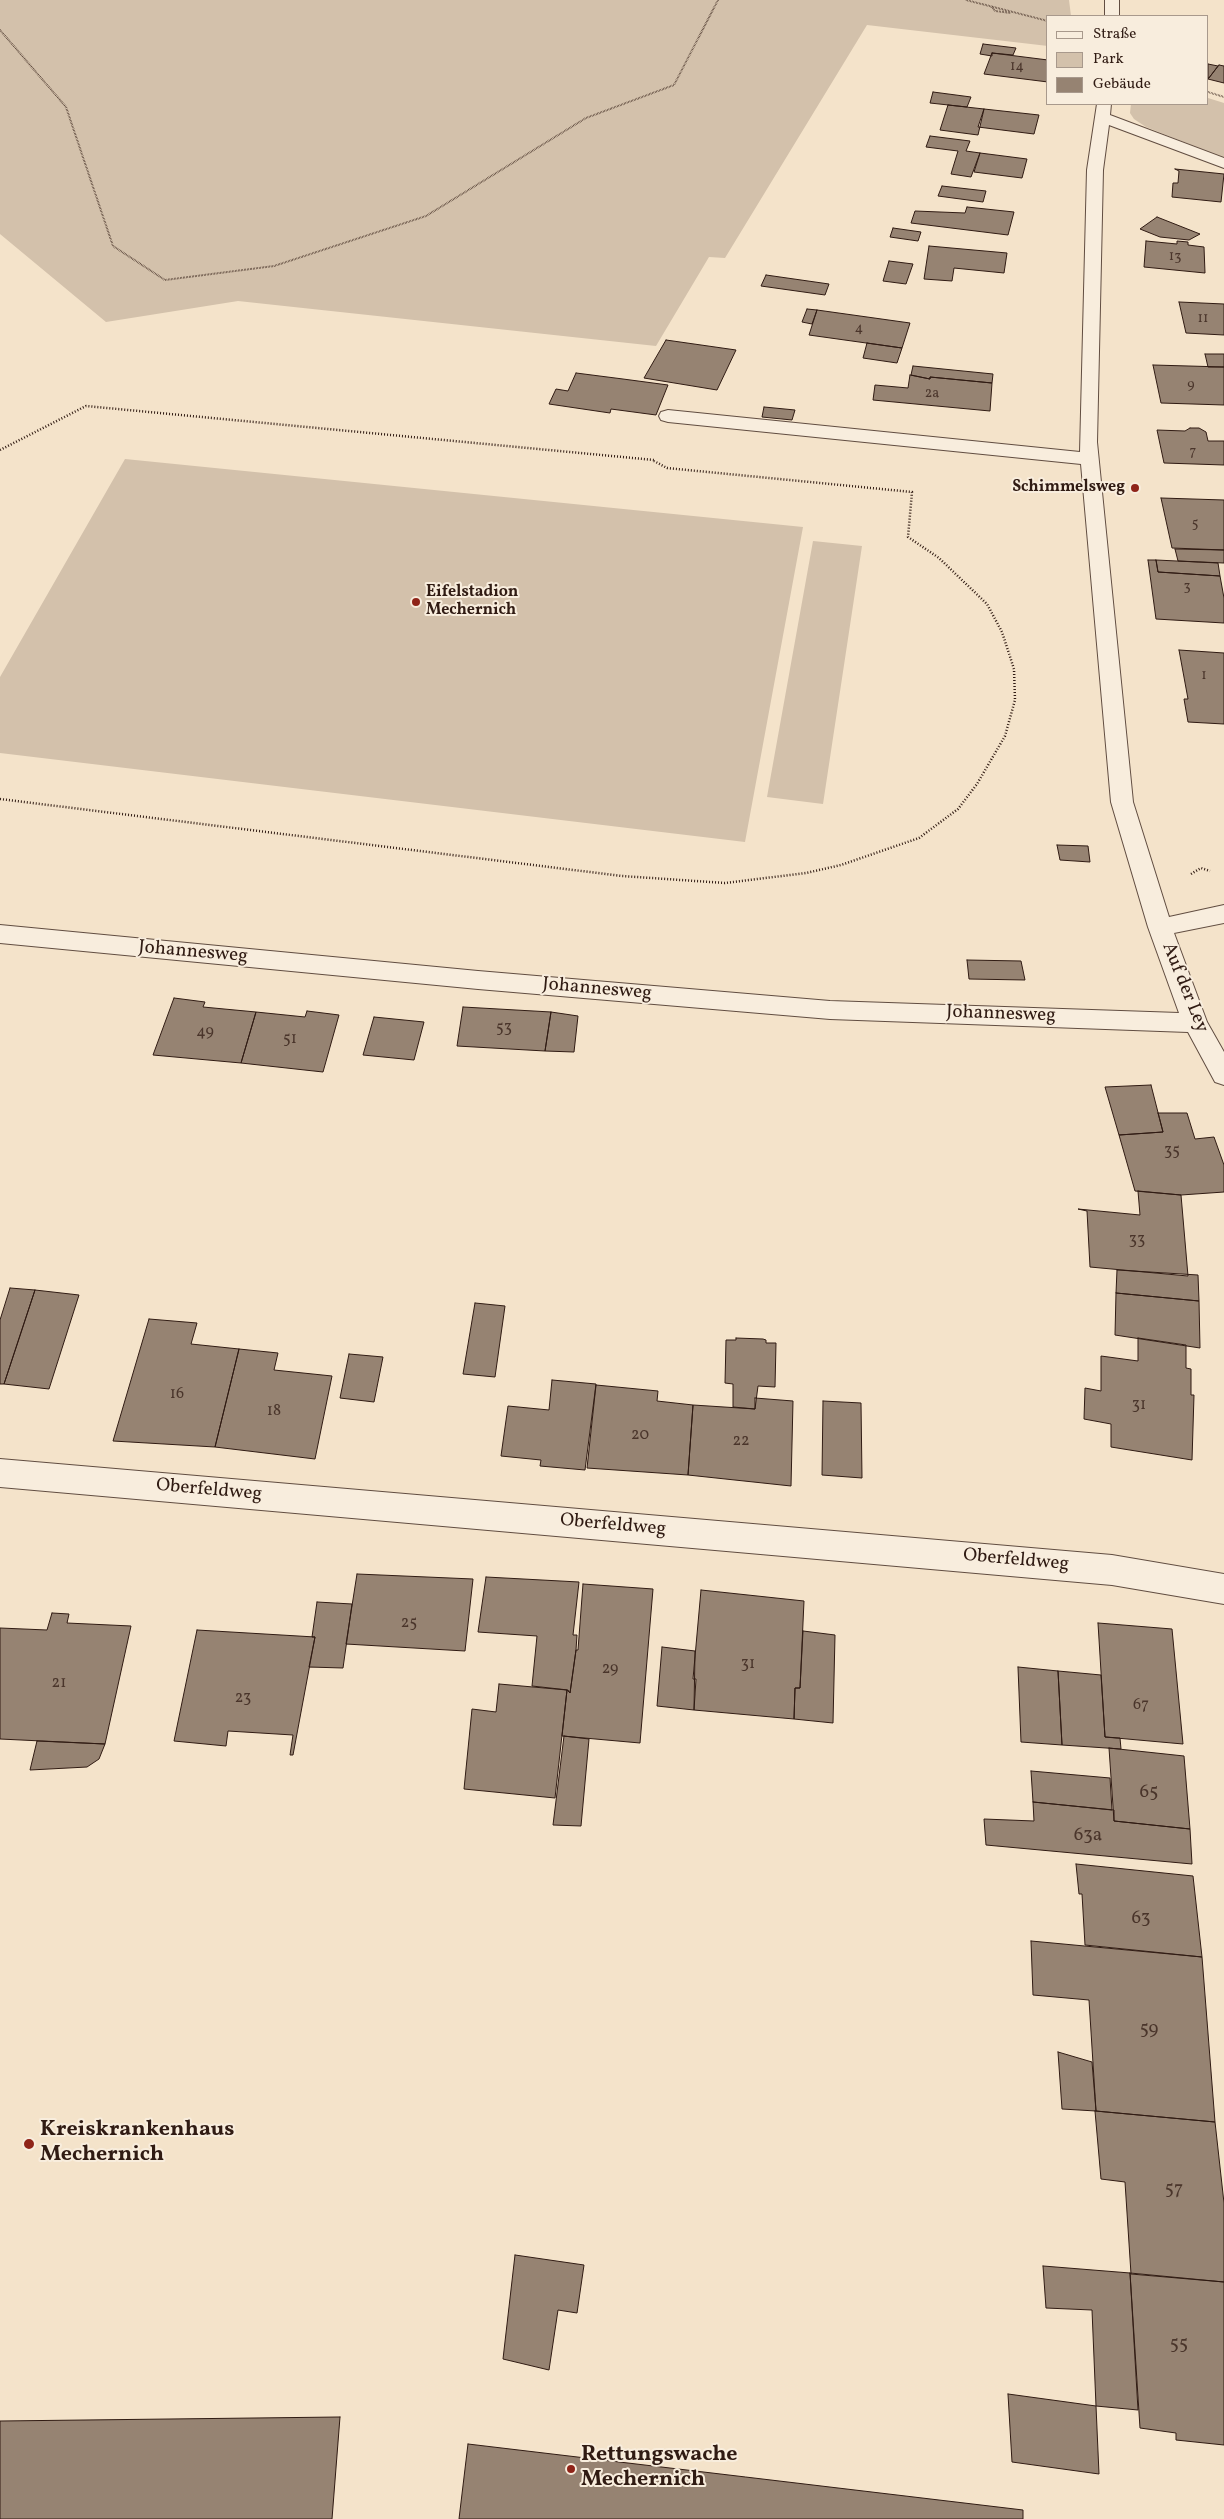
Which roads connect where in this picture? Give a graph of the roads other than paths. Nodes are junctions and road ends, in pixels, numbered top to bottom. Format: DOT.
graph roads {
  1 [pos="1112,0"];
  2 [pos="1112,15"];
  3 [pos="1103,110"];
  4 [pos="1224,163"];
  5 [pos="668,416"];
  6 [pos="1090,459"];
  7 [pos="1224,914"];
  8 [pos="1160,927"];
  9 [pos="0,934"];
  10 [pos="1194,1024"];
  11 [pos="1224,1075"];
  12 [pos="0,1473"];
  13 [pos="1224,1589"];
  1 -- 2 [label="street"];
  3 -- 4 [label="street"];
  3 -- 6 [label="street"];
  5 -- 6 [label="street"];
  6 -- 8 [label="street"];
  7 -- 8 [label="street"];
  8 -- 10 [label="street, Auf der Ley"];
  9 -- 10 [label="street, Johannesweg"];
  10 -- 11 [label="street, Auf der Ley"];
  12 -- 13 [label="street, Oberfeldweg"];
}
